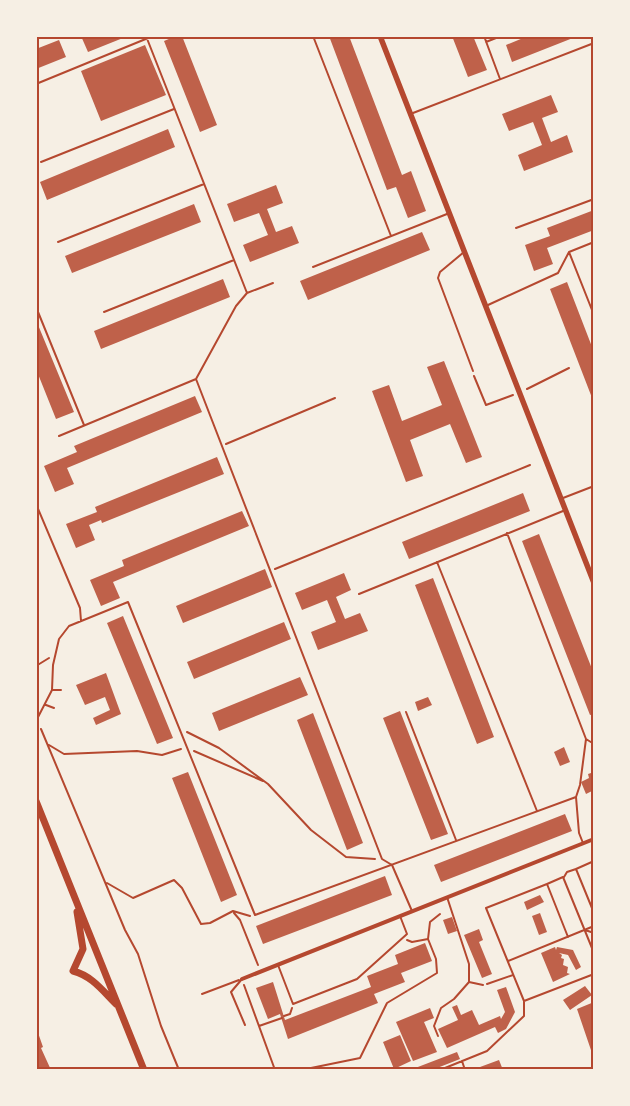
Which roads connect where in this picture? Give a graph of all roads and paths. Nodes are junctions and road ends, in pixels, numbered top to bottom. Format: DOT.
graph roads {
  1 [pos="153,36"];
  2 [pos="313,36"];
  3 [pos="380,36"];
  4 [pos="484,36"];
  5 [pos="501,36"];
  6 [pos="147,37"];
  7 [pos="486,42"];
  8 [pos="594,44"];
  9 [pos="500,79"];
  10 [pos="36,84"];
  11 [pos="174,109"];
  12 [pos="410,114"];
  13 [pos="41,162"];
  14 [pos="204,184"];
  15 [pos="594,199"];
  16 [pos="449,213"];
  17 [pos="516,228"];
  18 [pos="391,236"];
  19 [pos="58,242"];
  20 [pos="594,242"];
  21 [pos="464,252"];
  22 [pos="569,252"];
  23 [pos="234,260"];
  24 [pos="313,267"];
  25 [pos="273,282"];
  26 [pos="247,293"];
  27 [pos="486,306"];
  28 [pos="36,307"];
  29 [pos="104,312"];
  30 [pos="594,314"];
  31 [pos="569,368"];
  32 [pos="472,371"];
  33 [pos="196,379"];
  34 [pos="520,393"];
  35 [pos="335,398"];
  36 [pos="84,425"];
  37 [pos="59,436"];
  38 [pos="222,446"];
  39 [pos="530,465"];
  40 [pos="594,486"];
  41 [pos="561,499"];
  42 [pos="36,504"];
  43 [pos="565,510"];
  44 [pos="507,533"];
  45 [pos="437,562"];
  46 [pos="270,571"];
  47 [pos="594,583"];
  48 [pos="359,594"];
  49 [pos="81,621"];
  50 [pos="55,655"];
  51 [pos="36,666"];
  52 [pos="52,690"];
  53 [pos="61,690"];
  54 [pos="46,705"];
  55 [pos="54,708"];
  56 [pos="406,712"];
  57 [pos="36,720"];
  58 [pos="179,728"];
  59 [pos="41,730"];
  60 [pos="586,739"];
  61 [pos="594,744"];
  62 [pos="49,745"];
  63 [pos="186,747"];
  64 [pos="268,784"];
  65 [pos="576,797"];
  66 [pos="36,801"];
  67 [pos="537,811"];
  68 [pos="594,839"];
  69 [pos="456,840"];
  70 [pos="583,843"];
  71 [pos="382,859"];
  72 [pos="594,861"];
  73 [pos="392,865"];
  74 [pos="576,868"];
  75 [pos="564,877"];
  76 [pos="106,882"];
  77 [pos="547,884"];
  78 [pos="71,889"];
  79 [pos="447,898"];
  80 [pos="412,911"];
  81 [pos="233,912"];
  82 [pos="594,912"];
  83 [pos="440,914"];
  84 [pos="254,916"];
  85 [pos="400,916"];
  86 [pos="594,926"];
  87 [pos="585,930"];
  88 [pos="594,933"];
  89 [pos="568,937"];
  90 [pos="403,938"];
  91 [pos="428,939"];
  92 [pos="594,953"];
  93 [pos="508,961"];
  94 [pos="278,964"];
  95 [pos="261,971"];
  96 [pos="594,974"];
  97 [pos="514,975"];
  98 [pos="242,979"];
  99 [pos="469,982"];
  100 [pos="483,986"];
  101 [pos="202,994"];
  102 [pos="524,1001"];
  103 [pos="293,1004"];
  104 [pos="119,1008"];
  105 [pos="245,1024"];
  106 [pos="259,1026"];
  107 [pos="438,1036"];
  108 [pos="462,1061"];
  109 [pos="144,1070"];
  110 [pos="179,1070"];
  111 [pos="275,1070"];
  112 [pos="440,1070"];
  113 [pos="465,1070"];
  1 -- 6 [label="lane"];
  2 -- 18 [label="lane"];
  3 -- 12 [label="main road"];
  4 -- 7 [label="lane"];
  5 -- 7 [label="lane"];
  6 -- 10 [label="lane"];
  6 -- 11 [label="lane"];
  7 -- 9 [label="lane"];
  8 -- 9 [label="lane"];
  9 -- 12 [label="lane"];
  11 -- 13 [label="lane"];
  11 -- 14 [label="lane"];
  12 -- 16 [label="main road"];
  14 -- 19 [label="lane"];
  14 -- 23 [label="lane"];
  15 -- 17 [label="path"];
  16 -- 18 [label="lane"];
  16 -- 21 [label="main road"];
  18 -- 24 [label="lane"];
  20 -- 22 [label="lane"];
  21 -- 27 [label="main road"];
  21 -- 32 [label="lane"];
  22 -- 27 [label="lane"];
  22 -- 30 [label="lane"];
  23 -- 26 [label="lane"];
  23 -- 29 [label="lane"];
  25 -- 26 [label="lane"];
  26 -- 33 [label="lane"];
  27 -- 34 [label="main road"];
  28 -- 36 [label="lane"];
  31 -- 34 [label="path"];
  32 -- 34 [label="path"];
  33 -- 36 [label="lane"];
  33 -- 38 [label="lane"];
  34 -- 41 [label="main road"];
  35 -- 38 [label="path"];
  36 -- 37 [label="lane"];
  38 -- 46 [label="lane"];
  39 -- 46 [label="path"];
  40 -- 41 [label="lane"];
  41 -- 43 [label="main road"];
  42 -- 49 [label="lane"];
  43 -- 44 [label="lane"];
  43 -- 47 [label="main road"];
  44 -- 45 [label="lane"];
  44 -- 60 [label="lane"];
  45 -- 48 [label="lane"];
  45 -- 67 [label="lane"];
  46 -- 71 [label="lane"];
  49 -- 50 [label="lane"];
  49 -- 58 [label="lane"];
  50 -- 51 [label="path"];
  50 -- 52 [label="lane"];
  52 -- 53 [label="lane"];
  52 -- 54 [label="lane"];
  54 -- 55 [label="lane"];
  54 -- 57 [label="lane"];
  56 -- 69 [label="lane"];
  58 -- 63 [label="lane"];
  58 -- 64 [label="path"];
  59 -- 62 [label="path"];
  60 -- 61 [label="lane"];
  60 -- 65 [label="lane"];
  62 -- 63 [label="path"];
  62 -- 76 [label="path"];
  63 -- 64 [label="path"];
  63 -- 84 [label="lane"];
  64 -- 71 [label="path"];
  65 -- 67 [label="lane"];
  65 -- 70 [label="lane"];
  66 -- 78 [label="highway"];
  67 -- 69 [label="lane"];
  68 -- 70 [label="street"];
  69 -- 73 [label="lane"];
  70 -- 79 [label="street"];
  71 -- 73 [label="lane"];
  72 -- 74 [label="path"];
  73 -- 80 [label="lane"];
  73 -- 84 [label="lane"];
  74 -- 75 [label="path"];
  74 -- 82 [label="path"];
  75 -- 77 [label="path"];
  75 -- 87 [label="path"];
  76 -- 81 [label="path"];
  76 -- 110 [label="path"];
  77 -- 89 [label="path"];
  77 -- 93 [label="path"];
  78 -- 104 [label="highway"];
  78 -- 104 [label="highway"];
  79 -- 80 [label="street"];
  79 -- 99 [label="lane"];
  80 -- 85 [label="street"];
  81 -- 84 [label="path"];
  81 -- 95 [label="path"];
  83 -- 91 [label="path"];
  85 -- 90 [label="lane"];
  85 -- 94 [label="street"];
  86 -- 87 [label="path"];
  87 -- 88 [label="path"];
  87 -- 89 [label="path"];
  87 -- 92 [label="path"];
  89 -- 93 [label="path"];
  90 -- 91 [label="path"];
  90 -- 103 [label="lane"];
  91 -- 111 [label="path"];
  93 -- 97 [label="path"];
  94 -- 95 [label="street"];
  94 -- 103 [label="lane"];
  95 -- 98 [label="street"];
  96 -- 102 [label="path"];
  97 -- 100 [label="path"];
  97 -- 102 [label="path"];
  98 -- 101 [label="lane"];
  98 -- 105 [label="lane"];
  98 -- 106 [label="path"];
  99 -- 100 [label="lane"];
  99 -- 107 [label="lane"];
  102 -- 108 [label="path"];
  103 -- 106 [label="path"];
  104 -- 109 [label="highway"];
  106 -- 111 [label="path"];
  108 -- 112 [label="path"];
  108 -- 113 [label="path"];
}
